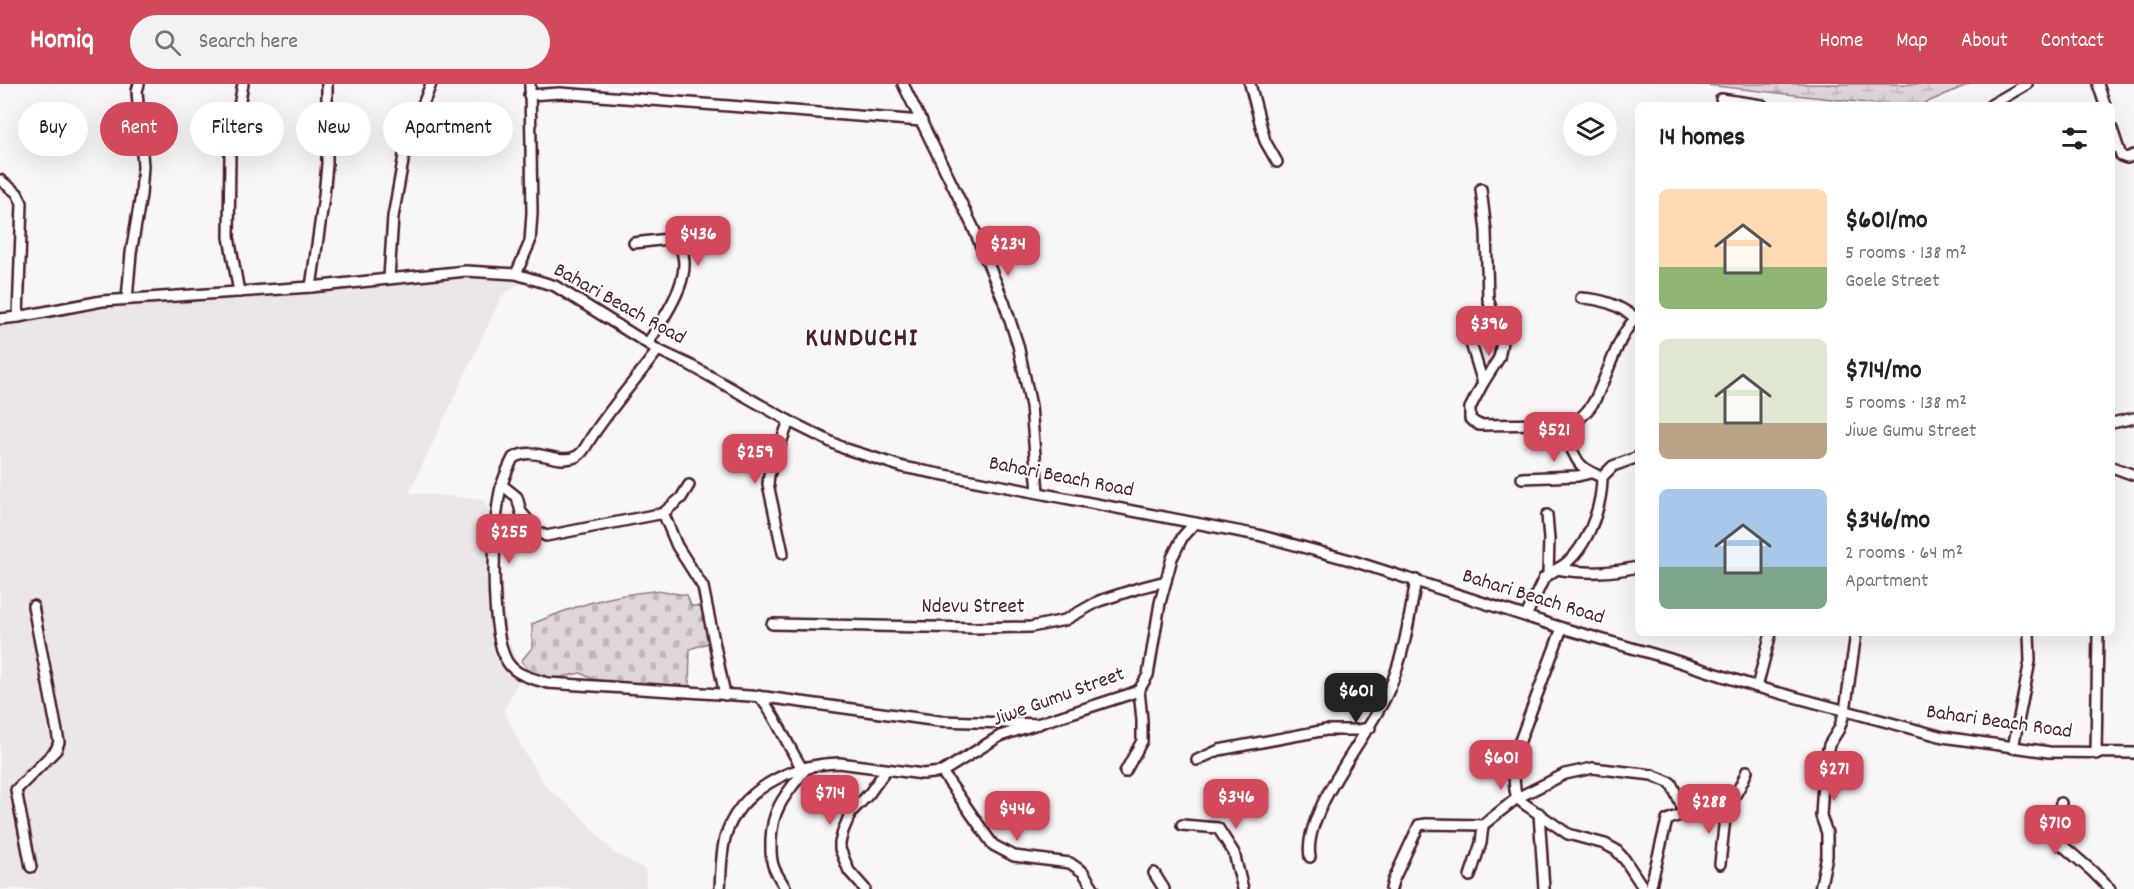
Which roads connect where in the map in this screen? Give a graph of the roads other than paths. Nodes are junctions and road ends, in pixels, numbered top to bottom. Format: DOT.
graph roads {
  1 [pos="139,84"];
  2 [pos="243,84"];
  3 [pos="327,84"];
  4 [pos="431,84"];
  5 [pos="530,84"];
  6 [pos="903,84"];
  7 [pos="1251,84"];
  8 [pos="2027,84"];
  9 [pos="2098,84"];
  10 [pos="529,95"];
  11 [pos="1721,99"];
  12 [pos="1741,102"];
  13 [pos="1996,102"];
  14 [pos="2103,102"];
  15 [pos="922,121"];
  16 [pos="2115,138"];
  17 [pos="2134,155"];
  18 [pos="1277,162"];
  19 [pos="0,180"];
  20 [pos="1481,189"];
  21 [pos="634,243"];
  22 [pos="516,274"];
  23 [pos="389,278"];
  24 [pos="310,287"];
  25 [pos="238,292"];
  26 [pos="1581,298"];
  27 [pos="127,299"];
  28 [pos="18,317"];
  29 [pos="1635,317"];
  30 [pos="0,319"];
  31 [pos="1635,321"];
  32 [pos="1470,340"];
  33 [pos="648,343"];
  34 [pos="658,350"];
  35 [pos="1483,383"];
  36 [pos="2134,418"];
  37 [pos="789,421"];
  38 [pos="2115,422"];
  39 [pos="1564,433"];
  40 [pos="1635,458"];
  41 [pos="2115,468"];
  42 [pos="1590,473"];
  43 [pos="2134,475"];
  44 [pos="1602,477"];
  45 [pos="1522,478"];
  46 [pos="689,484"];
  47 [pos="502,485"];
  48 [pos="1038,492"];
  49 [pos="662,514"];
  50 [pos="1547,515"];
  51 [pos="1196,523"];
  52 [pos="783,553"];
  53 [pos="1635,568"];
  54 [pos="1557,569"];
  55 [pos="1548,574"];
  56 [pos="1416,580"];
  57 [pos="1166,581"];
  58 [pos="33,606"];
  59 [pos="1526,616"];
  60 [pos="772,624"];
  61 [pos="1562,628"];
  62 [pos="1770,636"];
  63 [pos="1856,636"];
  64 [pos="2029,636"];
  65 [pos="2098,636"];
  66 [pos="1757,687"];
  67 [pos="1139,690"];
  68 [pos="725,695"];
  69 [pos="759,696"];
  70 [pos="1845,711"];
  71 [pos="1039,724"];
  72 [pos="1370,728"];
  73 [pos="2013,748"];
  74 [pos="2134,753"];
  75 [pos="2096,754"];
  76 [pos="1197,760"];
  77 [pos="807,768"];
  78 [pos="886,770"];
  79 [pos="1747,771"];
  80 [pos="942,772"];
  81 [pos="1125,772"];
  82 [pos="1517,798"];
  83 [pos="2061,804"];
  84 [pos="1726,808"];
  85 [pos="1539,813"];
  86 [pos="1685,813"];
  87 [pos="1182,825"];
  88 [pos="1483,825"];
  89 [pos="1310,857"];
  90 [pos="1720,864"];
  91 [pos="32,867"];
  92 [pos="1154,873"];
  93 [pos="1470,876"];
  94 [pos="720,889"];
  95 [pos="786,889"];
  96 [pos="865,889"];
  97 [pos="1094,889"];
  98 [pos="1164,889"];
  99 [pos="1243,889"];
  100 [pos="1391,889"];
  101 [pos="1544,889"];
  102 [pos="1644,889"];
  103 [pos="1650,889"];
  104 [pos="1820,889"];
  105 [pos="2110,889"];
  1 -- 27 [label="street"];
  2 -- 25 [label="street"];
  3 -- 24 [label="street"];
  4 -- 23 [label="street"];
  5 -- 10 [label="street"];
  6 -- 15 [label="street"];
  7 -- 18 [label="street"];
  8 -- 13 [label="street"];
  9 -- 14 [label="street"];
  10 -- 15 [label="street"];
  10 -- 22 [label="street"];
  11 -- 12 [label="street"];
  15 -- 48 [label="street"];
  16 -- 17 [label="street"];
  19 -- 28 [label="street"];
  20 -- 35 [label="street"];
  21 -- 33 [label="street"];
  22 -- 23 [label="street, Bahari Beach Road"];
  22 -- 33 [label="street, Bahari Beach Road"];
  23 -- 24 [label="street, Bahari Beach Road"];
  24 -- 25 [label="street, Bahari Beach Road"];
  25 -- 27 [label="street, Bahari Beach Road"];
  26 -- 29 [label="street"];
  27 -- 28 [label="street, Bahari Beach Road"];
  28 -- 30 [label="street, Bahari Beach Road"];
  31 -- 39 [label="street"];
  32 -- 35 [label="street"];
  33 -- 34 [label="street, Bahari Beach Road"];
  34 -- 37 [label="street, Bahari Beach Road"];
  34 -- 47 [label="street"];
  35 -- 39 [label="street"];
  36 -- 38 [label="street"];
  37 -- 48 [label="street, Bahari Beach Road"];
  37 -- 52 [label="street"];
  39 -- 42 [label="street"];
  40 -- 44 [label="street"];
  41 -- 43 [label="street"];
  42 -- 44 [label="street"];
  42 -- 45 [label="street"];
  44 -- 54 [label="street"];
  46 -- 49 [label="street"];
  47 -- 49 [label="street"];
  47 -- 68 [label="street"];
  48 -- 51 [label="street, Bahari Beach Road"];
  49 -- 68 [label="street"];
  50 -- 55 [label="street"];
  51 -- 56 [label="street, Bahari Beach Road"];
  51 -- 57 [label="street, Jiwe Gumu Street"];
  53 -- 54 [label="street"];
  54 -- 55 [label="street"];
  55 -- 59 [label="street"];
  56 -- 59 [label="street, Bahari Beach Road"];
  56 -- 72 [label="street"];
  57 -- 60 [label="street, Ndevu Street"];
  57 -- 67 [label="street, Jiwe Gumu Street"];
  58 -- 91 [label="street"];
  59 -- 61 [label="street, Bahari Beach Road"];
  61 -- 66 [label="street, Bahari Beach Road"];
  61 -- 82 [label="street"];
  62 -- 66 [label="street"];
  63 -- 70 [label="street"];
  64 -- 73 [label="street"];
  65 -- 75 [label="street"];
  66 -- 70 [label="street, Bahari Beach Road"];
  67 -- 71 [label="street, Jiwe Gumu Street"];
  67 -- 81 [label="street"];
  68 -- 69 [label="street"];
  69 -- 71 [label="street"];
  69 -- 77 [label="street"];
  70 -- 73 [label="street, Bahari Beach Road"];
  70 -- 104 [label="street"];
  71 -- 80 [label="street, Jiwe Gumu Street"];
  72 -- 76 [label="street"];
  72 -- 89 [label="street"];
  73 -- 75 [label="street, Bahari Beach Road"];
  74 -- 75 [label="street, Bahari Beach Road"];
  77 -- 78 [label="street"];
  77 -- 94 [label="street"];
  77 -- 95 [label="street"];
  78 -- 80 [label="street"];
  78 -- 96 [label="street"];
  79 -- 84 [label="street"];
  80 -- 97 [label="street"];
  82 -- 85 [label="street"];
  82 -- 86 [label="street"];
  82 -- 88 [label="street"];
  83 -- 105 [label="street"];
  84 -- 86 [label="street"];
  84 -- 90 [label="street"];
  85 -- 101 [label="street"];
  85 -- 102 [label="street"];
  86 -- 103 [label="street"];
  87 -- 99 [label="street"];
  88 -- 93 [label="street"];
  88 -- 100 [label="street"];
  92 -- 98 [label="street"];
}
